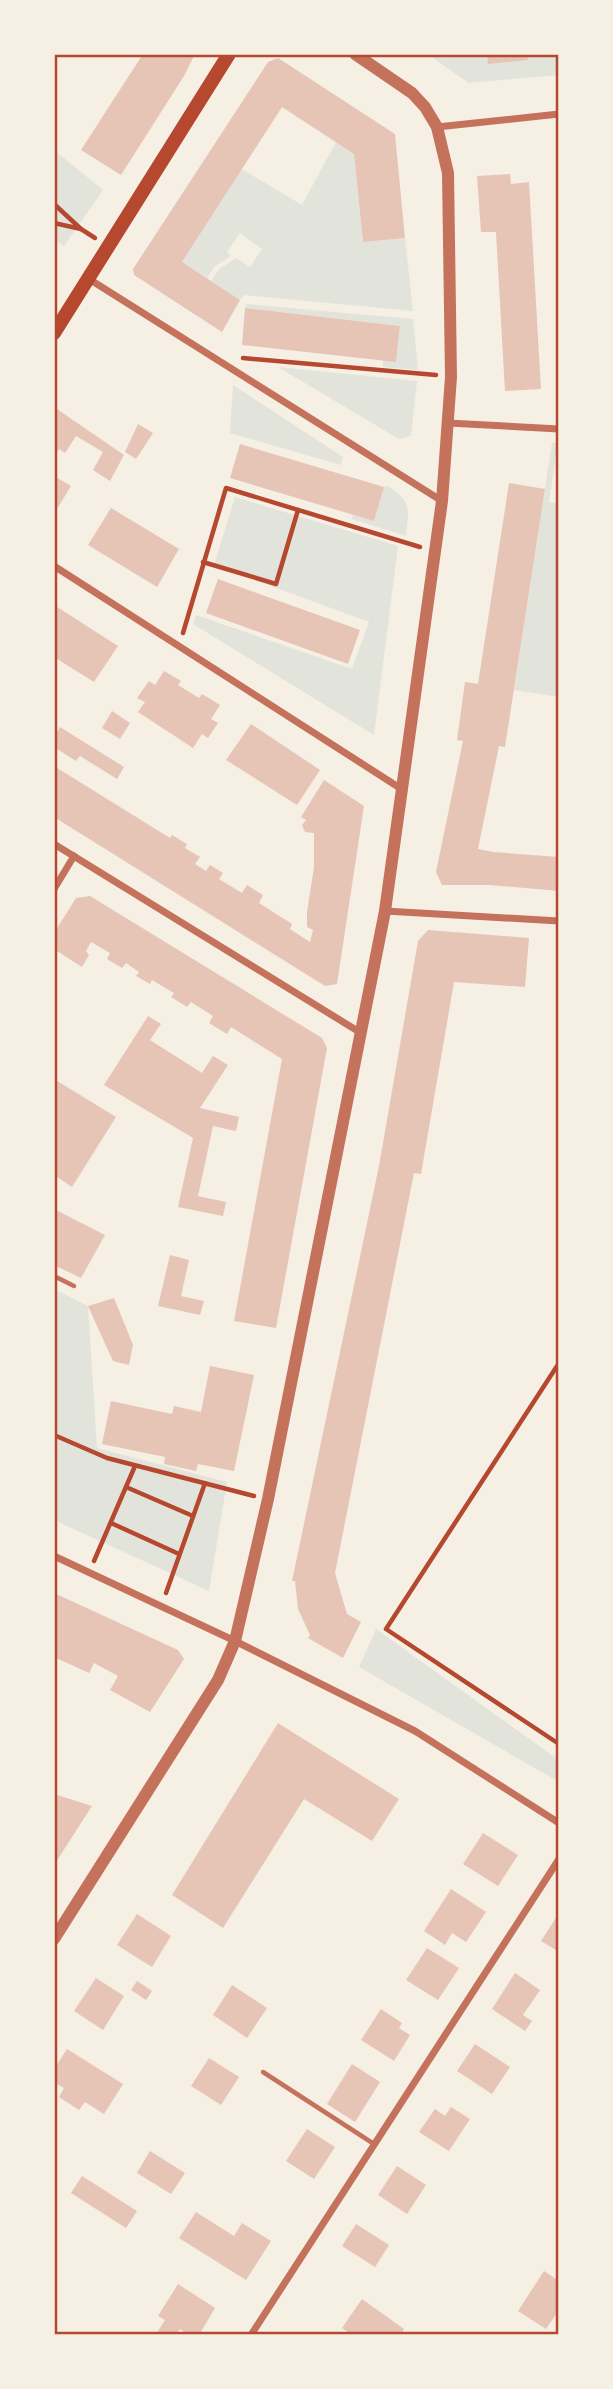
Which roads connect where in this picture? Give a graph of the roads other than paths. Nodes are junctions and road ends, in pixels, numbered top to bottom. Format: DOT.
graph roads {
  1 [pos="229,54"];
  2 [pos="355,54"];
  3 [pos="559,114"];
  4 [pos="437,127"];
  5 [pos="89,279"];
  6 [pos="54,333"];
  7 [pos="448,423"];
  8 [pos="559,429"];
  9 [pos="442,501"];
  10 [pos="54,566"];
  11 [pos="403,790"];
  12 [pos="54,844"];
  13 [pos="74,856"];
  14 [pos="54,889"];
  15 [pos="385,911"];
  16 [pos="559,921"];
  17 [pos="362,1033"];
  18 [pos="54,1276"];
  19 [pos="74,1286"];
  20 [pos="54,1556"];
  21 [pos="235,1641"];
  22 [pos="559,1823"];
  23 [pos="559,1859"];
  24 [pos="54,1939"];
  25 [pos="263,2072"];
  26 [pos="374,2144"];
  27 [pos="251,2335"];
  1 -- 5 [label="main road"];
  2 -- 4 [label="street"];
  3 -- 4 [label="street"];
  4 -- 7 [label="street"];
  5 -- 6 [label="main road"];
  5 -- 9 [label="street"];
  7 -- 8 [label="street"];
  7 -- 9 [label="street"];
  9 -- 11 [label="street"];
  10 -- 11 [label="street"];
  11 -- 15 [label="street"];
  12 -- 13 [label="street"];
  13 -- 14 [label="street"];
  13 -- 17 [label="street"];
  15 -- 16 [label="street"];
  15 -- 17 [label="street"];
  17 -- 21 [label="street"];
  18 -- 19 [label="lane"];
  20 -- 21 [label="street"];
  21 -- 22 [label="street"];
  21 -- 24 [label="street"];
  23 -- 26 [label="street"];
  25 -- 26 [label="lane"];
  26 -- 27 [label="street"];
}
